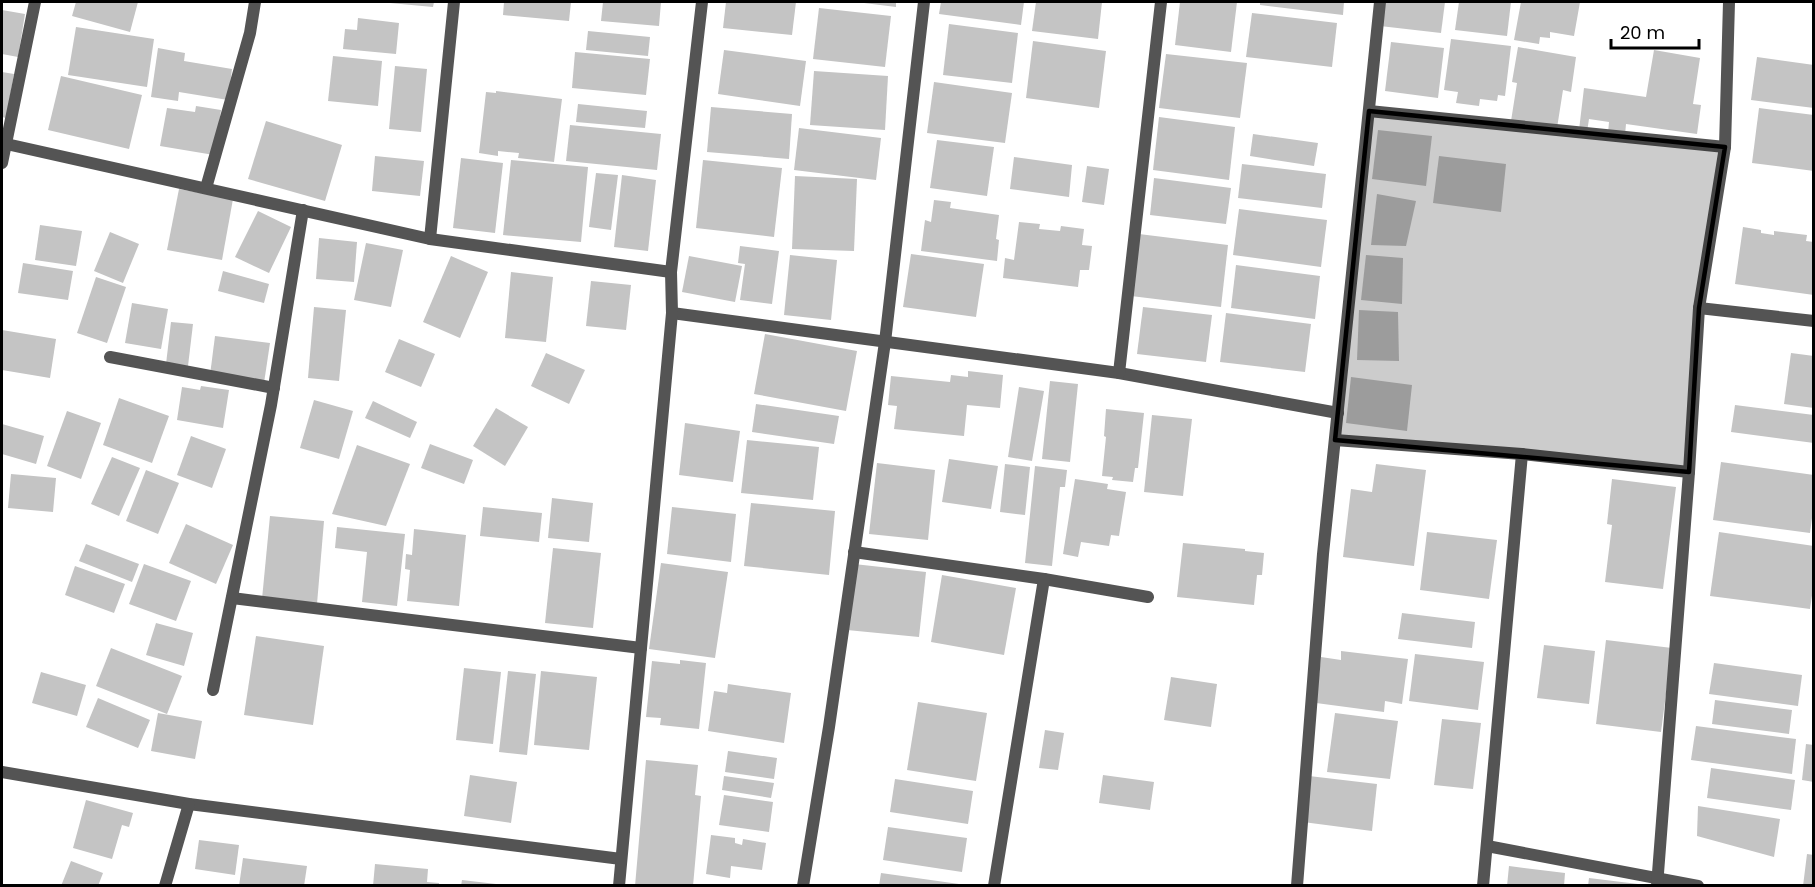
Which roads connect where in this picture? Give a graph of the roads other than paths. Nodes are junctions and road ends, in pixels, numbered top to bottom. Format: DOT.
graph roads {
  1 [pos="35,2"];
  2 [pos="255,2"];
  3 [pos="454,2"];
  4 [pos="702,2"];
  5 [pos="924,2"];
  6 [pos="1161,2"];
  7 [pos="1380,2"];
  8 [pos="1729,2"];
  9 [pos="1369,111"];
  10 [pos="4,143"];
  11 [pos="1725,147"];
  12 [pos="2,163"];
  13 [pos="206,189"];
  14 [pos="303,210"];
  15 [pos="430,239"];
  16 [pos="671,272"];
  17 [pos="1699,308"];
  18 [pos="672,313"];
  19 [pos="1814,321"];
  20 [pos="885,342"];
  21 [pos="110,357"];
  22 [pos="1119,373"];
  23 [pos="274,388"];
  24 [pos="1338,413"];
  25 [pos="1335,440"];
  26 [pos="1522,454"];
  27 [pos="1689,472"];
  28 [pos="854,552"];
  29 [pos="1044,579"];
  30 [pos="1148,597"];
  31 [pos="232,598"];
  32 [pos="641,648"];
  33 [pos="213,690"];
  34 [pos="2,772"];
  35 [pos="189,804"];
  36 [pos="1487,846"];
  37 [pos="621,859"];
  38 [pos="1657,881"];
  39 [pos="165,885"];
  40 [pos="619,885"];
  41 [pos="803,885"];
  42 [pos="994,885"];
  43 [pos="1297,885"];
  44 [pos="1483,885"];
  45 [pos="1698,885"];
  1 -- 10 [label="street"];
  2 -- 13 [label="street"];
  3 -- 15 [label="street"];
  4 -- 16 [label="street"];
  5 -- 20 [label="street"];
  6 -- 22 [label="street"];
  7 -- 9 [label="street"];
  8 -- 11 [label="street"];
  9 -- 11 [label="street"];
  9 -- 24 [label="street"];
  10 -- 12 [label="street"];
  10 -- 13 [label="street"];
  11 -- 17 [label="street"];
  13 -- 14 [label="street"];
  14 -- 15 [label="street"];
  14 -- 23 [label="street"];
  15 -- 16 [label="street"];
  16 -- 18 [label="street"];
  17 -- 19 [label="street"];
  17 -- 27 [label="street"];
  18 -- 20 [label="street"];
  18 -- 32 [label="street"];
  20 -- 22 [label="street"];
  20 -- 28 [label="street"];
  21 -- 23 [label="street"];
  22 -- 24 [label="street"];
  23 -- 31 [label="street"];
  24 -- 25 [label="street"];
  25 -- 26 [label="street"];
  25 -- 43 [label="street"];
  26 -- 27 [label="street"];
  26 -- 36 [label="street"];
  27 -- 38 [label="street"];
  28 -- 29 [label="street"];
  28 -- 41 [label="street"];
  29 -- 30 [label="street"];
  29 -- 42 [label="street"];
  31 -- 32 [label="street"];
  31 -- 33 [label="street"];
  32 -- 37 [label="street"];
  34 -- 35 [label="street"];
  35 -- 37 [label="street"];
  35 -- 39 [label="street"];
  36 -- 38 [label="street"];
  36 -- 44 [label="street"];
  37 -- 40 [label="street"];
  38 -- 45 [label="street"];
}
